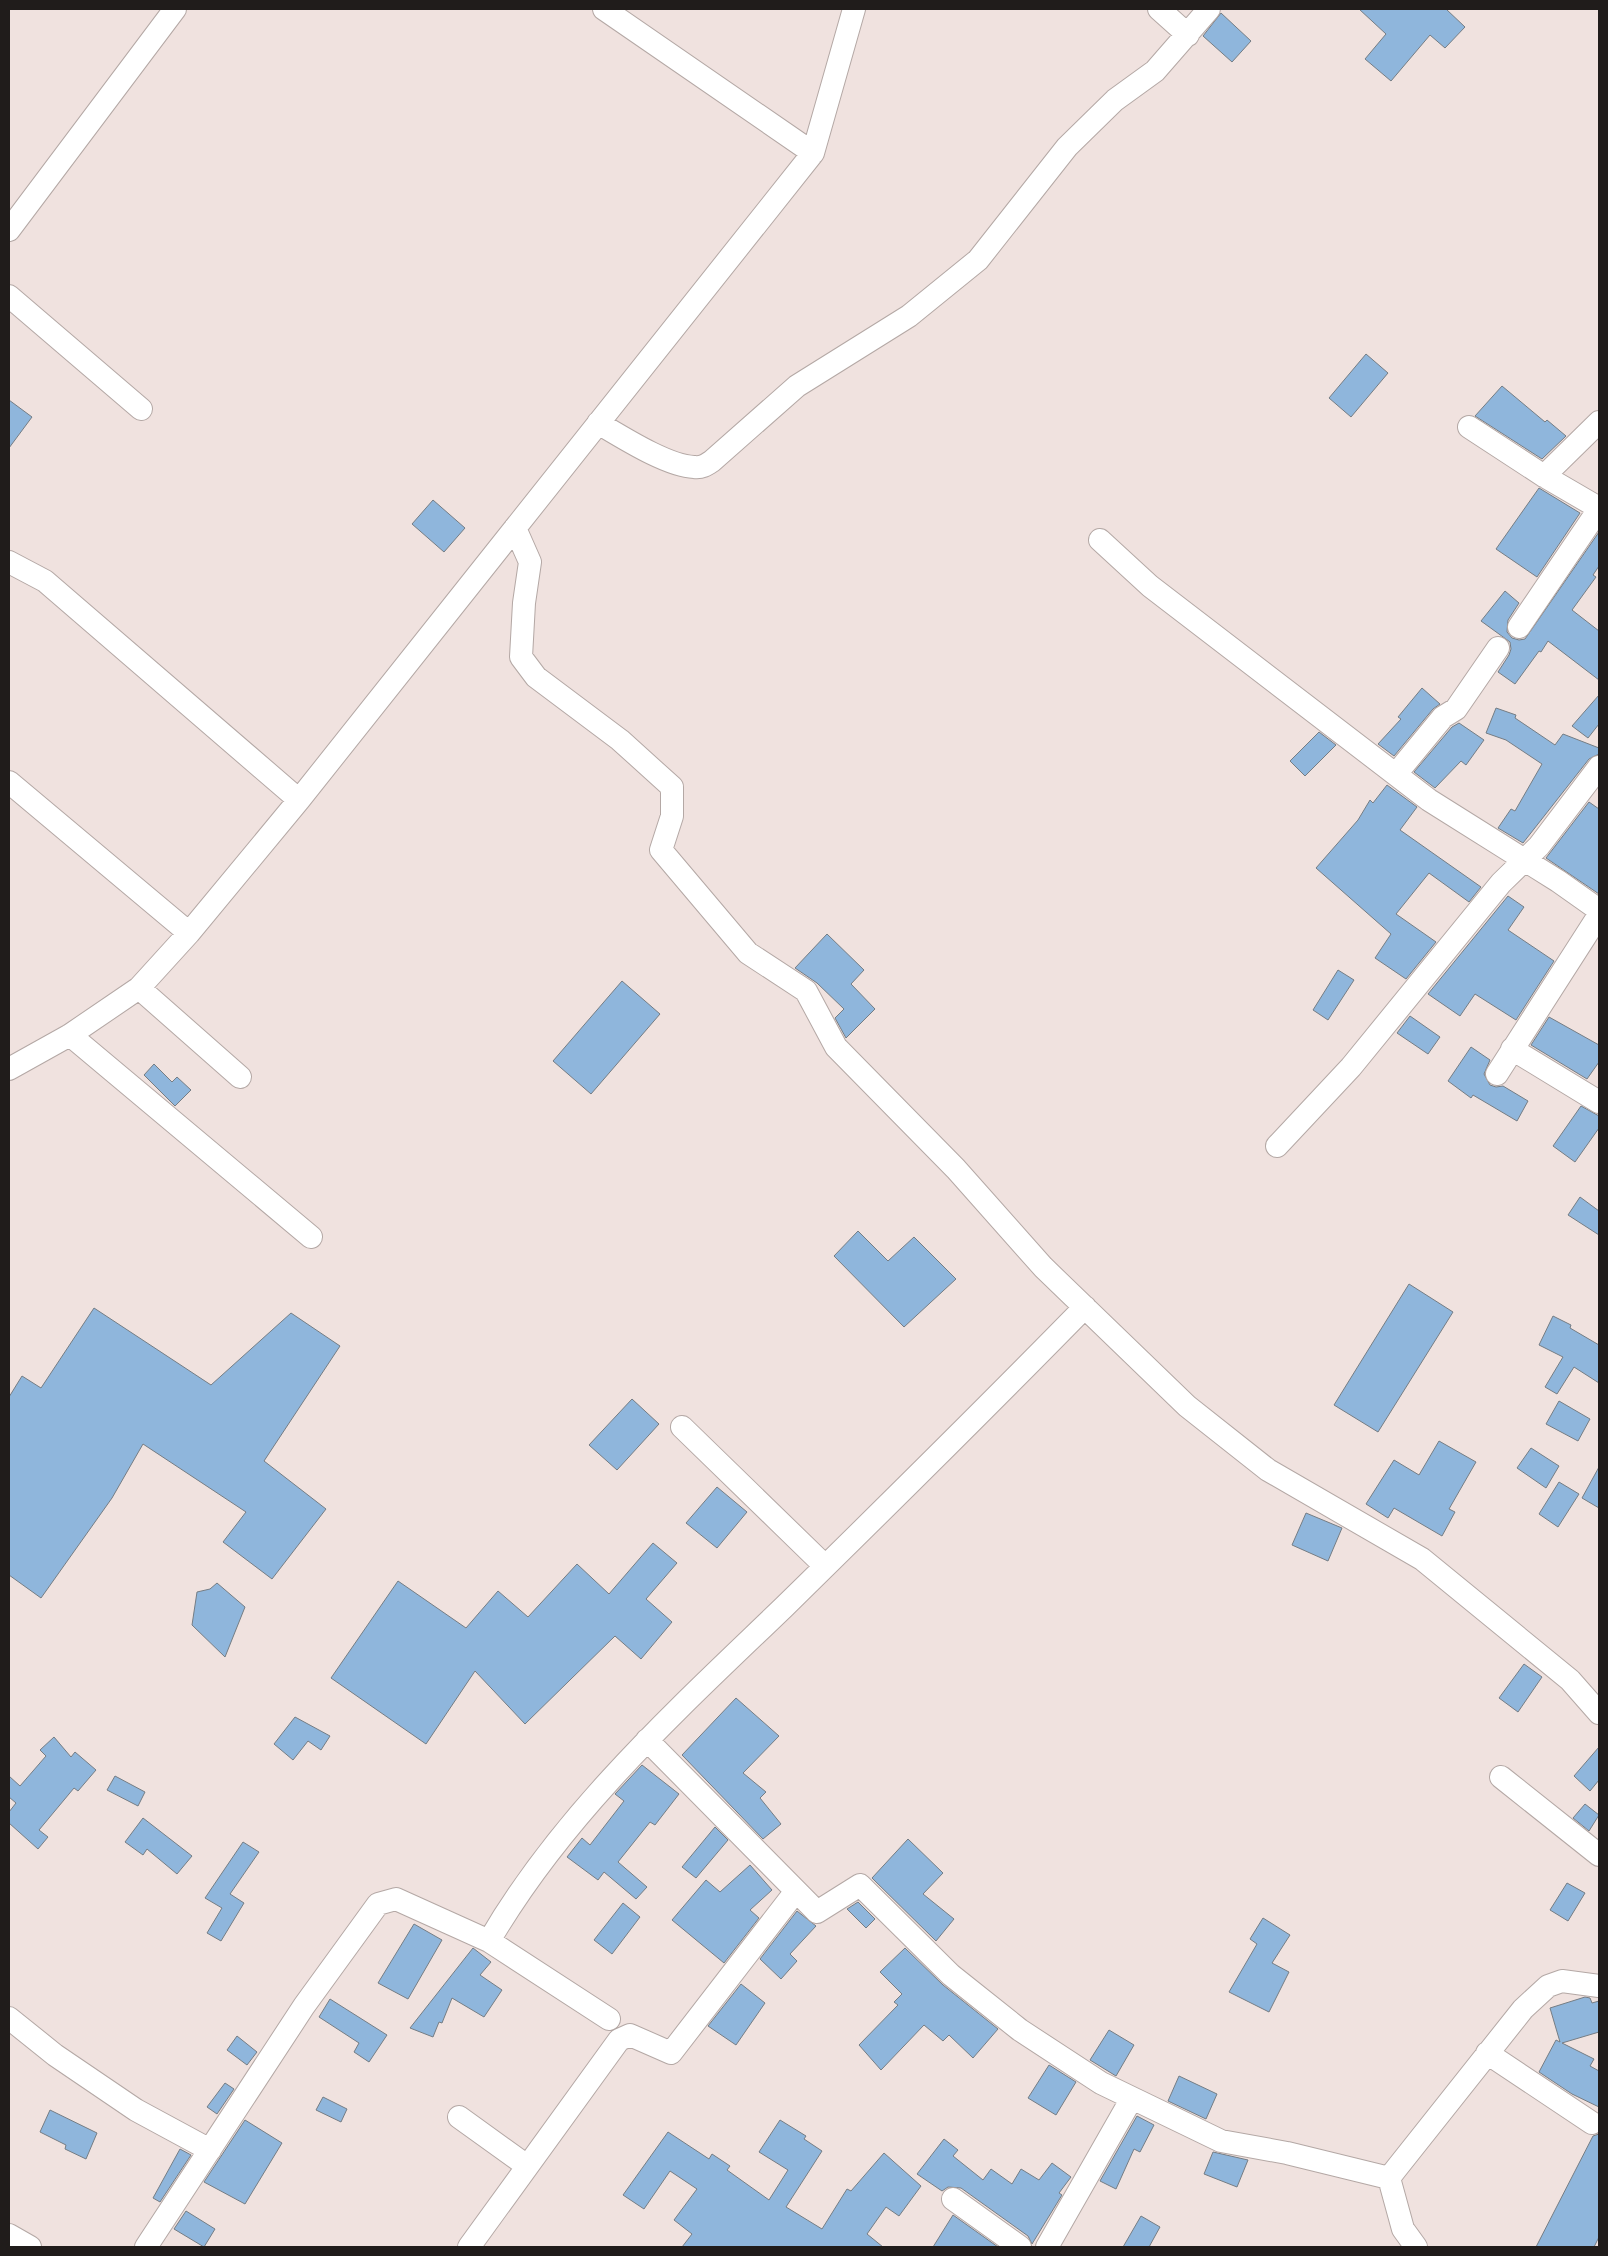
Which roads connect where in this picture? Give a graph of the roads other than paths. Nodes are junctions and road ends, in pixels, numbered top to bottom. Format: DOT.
graph roads {
  1 [pos="175,9"];
  2 [pos="604,9"];
  3 [pos="854,9"];
  4 [pos="1159,9"];
  5 [pos="1209,9"];
  6 [pos="1188,35"];
  7 [pos="813,153"];
  8 [pos="9,230"];
  9 [pos="9,296"];
  10 [pos="141,409"];
  11 [pos="1599,422"];
  12 [pos="598,423"];
  13 [pos="1469,427"];
  14 [pos="1544,476"];
  15 [pos="1599,508"];
  16 [pos="515,528"];
  17 [pos="1100,540"];
  18 [pos="9,562"];
  19 [pos="1519,626"];
  20 [pos="1498,648"];
  21 [pos="1599,767"];
  22 [pos="1396,774"];
  23 [pos="9,782"];
  24 [pos="299,800"];
  25 [pos="1525,860"];
  26 [pos="1599,910"];
  27 [pos="1599,915"];
  28 [pos="189,933"];
  29 [pos="139,988"];
  30 [pos="70,1035"];
  31 [pos="1512,1049"];
  32 [pos="9,1069"];
  33 [pos="1497,1074"];
  34 [pos="240,1077"];
  35 [pos="1599,1102"];
  36 [pos="1277,1146"];
  37 [pos="311,1237"];
  38 [pos="1085,1307"];
  39 [pos="682,1427"];
  40 [pos="825,1566"];
  41 [pos="1599,1713"];
  42 [pos="647,1740"];
  43 [pos="1502,1777"];
  44 [pos="1599,1856"];
  45 [pos="796,1891"];
  46 [pos="490,1941"];
  47 [pos="1599,1986"];
  48 [pos="9,2018"];
  49 [pos="609,2019"];
  50 [pos="1488,2054"];
  51 [pos="1132,2098"];
  52 [pos="459,2117"];
  53 [pos="1592,2123"];
  54 [pos="210,2150"];
  55 [pos="527,2166"];
  56 [pos="1389,2178"];
  57 [pos="953,2199"];
  58 [pos="9,2235"];
  59 [pos="30,2247"];
  60 [pos="146,2247"];
  61 [pos="469,2247"];
  62 [pos="1020,2247"];
  63 [pos="1047,2247"];
  64 [pos="1416,2247"];
  1 -- 8 [label="street"];
  2 -- 7 [label="street"];
  3 -- 7 [label="street"];
  4 -- 6 [label="street"];
  5 -- 6 [label="street"];
  6 -- 12 [label="street"];
  7 -- 12 [label="street"];
  9 -- 10 [label="street"];
  11 -- 14 [label="street"];
  12 -- 16 [label="street"];
  13 -- 14 [label="street"];
  14 -- 15 [label="street"];
  15 -- 19 [label="street"];
  16 -- 24 [label="street"];
  16 -- 38 [label="street"];
  17 -- 22 [label="street"];
  18 -- 24 [label="street"];
  20 -- 22 [label="street"];
  21 -- 25 [label="street"];
  22 -- 25 [label="street"];
  23 -- 28 [label="street"];
  24 -- 28 [label="street"];
  25 -- 26 [label="street"];
  25 -- 36 [label="street"];
  27 -- 31 [label="street"];
  28 -- 29 [label="street"];
  29 -- 30 [label="street"];
  29 -- 34 [label="street"];
  30 -- 32 [label="street"];
  30 -- 37 [label="street"];
  31 -- 33 [label="street"];
  31 -- 35 [label="street"];
  38 -- 40 [label="street"];
  38 -- 41 [label="street"];
  39 -- 40 [label="street"];
  40 -- 42 [label="street"];
  42 -- 45 [label="street"];
  42 -- 46 [label="street"];
  43 -- 44 [label="street"];
  45 -- 51 [label="street"];
  45 -- 55 [label="street"];
  46 -- 49 [label="street"];
  46 -- 54 [label="street"];
  47 -- 50 [label="street"];
  48 -- 54 [label="street"];
  50 -- 53 [label="street"];
  50 -- 56 [label="street"];
  51 -- 56 [label="street"];
  51 -- 63 [label="street"];
  52 -- 55 [label="street"];
  54 -- 60 [label="street"];
  55 -- 61 [label="street"];
  56 -- 64 [label="street"];
  57 -- 62 [label="street"];
  58 -- 59 [label="street"];
}
